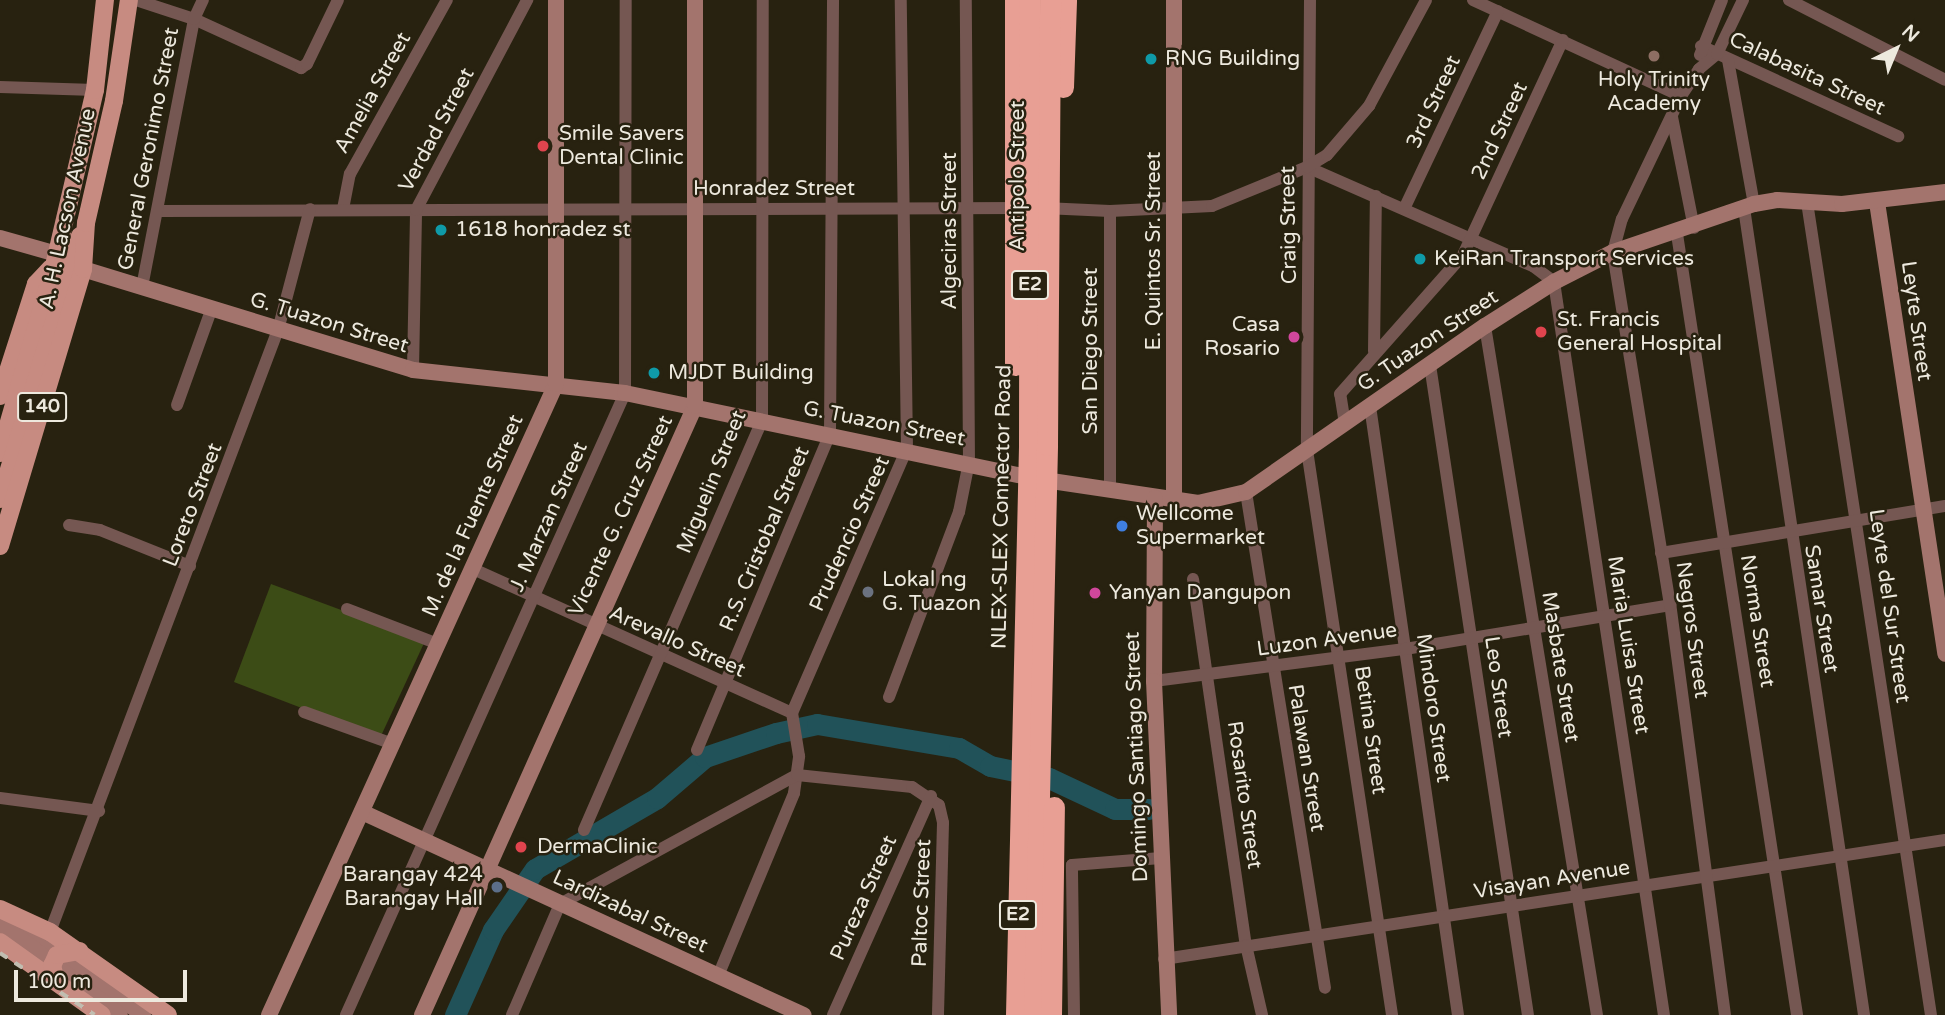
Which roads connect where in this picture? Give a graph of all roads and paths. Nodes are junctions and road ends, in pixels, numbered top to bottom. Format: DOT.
graph roads {
  1 [pos="105,0"];
  2 [pos="129,0"];
  3 [pos="136,0"];
  4 [pos="204,0"];
  5 [pos="338,0"];
  6 [pos="447,0"];
  7 [pos="527,0"];
  8 [pos="556,0"];
  9 [pos="626,0"];
  10 [pos="695,0"];
  11 [pos="763,0"];
  12 [pos="833,0"];
  13 [pos="901,0"];
  14 [pos="965,0"];
  15 [pos="1015,0"];
  16 [pos="1030,0"];
  17 [pos="1041,0"];
  18 [pos="1050,0"];
  19 [pos="1066,0"];
  20 [pos="1174,0"];
  21 [pos="1310,0"];
  22 [pos="1426,0"];
  23 [pos="1473,0"];
  24 [pos="1722,0"];
  25 [pos="1743,0"];
  26 [pos="1788,0"];
  27 [pos="1498,11"];
  28 [pos="194,19"];
  29 [pos="1563,40"];
  30 [pos="1701,46"];
  31 [pos="1722,57"];
  32 [pos="1699,69"];
  33 [pos="1945,80"];
  34 [pos="0,87"];
  35 [pos="95,90"];
  36 [pos="1681,96"];
  37 [pos="1672,117"];
  38 [pos="1898,136"];
  39 [pos="1307,167"];
  40 [pos="1945,192"];
  41 [pos="1376,196"];
  42 [pos="1807,202"];
  43 [pos="1877,202"];
  44 [pos="1749,206"];
  45 [pos="970,207"];
  46 [pos="624,208"];
  47 [pos="695,208"];
  48 [pos="901,208"];
  49 [pos="1039,208"];
  50 [pos="310,209"];
  51 [pos="343,209"];
  52 [pos="555,209"];
  53 [pos="763,209"];
  54 [pos="833,209"];
  55 [pos="1176,209"];
  56 [pos="1404,209"];
  57 [pos="416,210"];
  58 [pos="159,211"];
  59 [pos="1110,211"];
  60 [pos="1694,228"];
  61 [pos="1677,234"];
  62 [pos="0,238"];
  63 [pos="1471,238"];
  64 [pos="1613,252"];
  65 [pos="66,263"];
  66 [pos="1554,282"];
  67 [pos="1048,285"];
  68 [pos="142,287"];
  69 [pos="212,308"];
  70 [pos="1485,326"];
  71 [pos="278,330"];
  72 [pos="1374,351"];
  73 [pos="1430,365"];
  74 [pos="413,370"];
  75 [pos="556,384"];
  76 [pos="625,393"];
  77 [pos="0,397"];
  78 [pos="177,405"];
  79 [pos="695,406"];
  80 [pos="1370,406"];
  81 [pos="762,421"];
  82 [pos="1345,424"];
  83 [pos="830,433"];
  84 [pos="907,450"];
  85 [pos="1307,450"];
  86 [pos="0,453"];
  87 [pos="969,462"];
  88 [pos="1038,479"];
  89 [pos="1110,490"];
  90 [pos="1246,492"];
  91 [pos="1155,498"];
  92 [pos="0,499"];
  93 [pos="1174,501"];
  94 [pos="1945,506"];
  95 [pos="1922,509"];
  96 [pos="1858,520"];
  97 [pos="69,525"];
  98 [pos="1790,531"];
  99 [pos="1725,543"];
  100 [pos="0,546"];
  101 [pos="1661,553"];
  102 [pos="190,566"];
  103 [pos="471,568"];
  104 [pos="1036,568"];
  105 [pos="1192,579"];
  106 [pos="534,598"];
  107 [pos="1670,605"];
  108 [pos="347,609"];
  109 [pos="1604,616"];
  110 [pos="594,626"];
  111 [pos="1534,629"];
  112 [pos="1471,639"];
  113 [pos="438,643"];
  114 [pos="1405,649"];
  115 [pos="660,654"];
  116 [pos="1945,654"];
  117 [pos="1340,657"];
  118 [pos="1273,667"];
  119 [pos="1208,675"];
  120 [pos="1154,681"];
  121 [pos="725,684"];
  122 [pos="888,697"];
  123 [pos="304,712"];
  124 [pos="793,716"];
  125 [pos="393,744"];
  126 [pos="697,750"];
  127 [pos="797,775"];
  128 [pos="931,796"];
  129 [pos="0,798"];
  130 [pos="99,811"];
  131 [pos="362,812"];
  132 [pos="584,830"];
  133 [pos="1945,840"];
  134 [pos="425,843"];
  135 [pos="1905,846"];
  136 [pos="1840,856"];
  137 [pos="1161,858"];
  138 [pos="1776,865"];
  139 [pos="485,870"];
  140 [pos="1708,876"];
  141 [pos="1645,886"];
  142 [pos="1577,896"];
  143 [pos="560,904"];
  144 [pos="1511,906"];
  145 [pos="0,908"];
  146 [pos="1444,916"];
  147 [pos="0,923"];
  148 [pos="1379,924"];
  149 [pos="50,932"];
  150 [pos="1314,934"];
  151 [pos="0,942"];
  152 [pos="1246,945"];
  153 [pos="80,951"];
  154 [pos="1164,959"];
  155 [pos="718,975"];
  156 [pos="56,980"];
  157 [pos="1325,988"];
  158 [pos="102,1015"];
  159 [pos="120,1015"];
  160 [pos="143,1015"];
  161 [pos="168,1015"];
  162 [pos="269,1015"];
  163 [pos="346,1015"];
  164 [pos="422,1015"];
  165 [pos="512,1015"];
  166 [pos="804,1015"];
  167 [pos="833,1015"];
  168 [pos="938,1015"];
  169 [pos="1016,1015"];
  170 [pos="1034,1015"];
  171 [pos="1051,1015"];
  172 [pos="1074,1015"];
  173 [pos="1169,1015"];
  174 [pos="1262,1015"];
  175 [pos="1392,1015"];
  176 [pos="1458,1015"];
  177 [pos="1528,1015"];
  178 [pos="1597,1015"];
  179 [pos="1664,1015"];
  180 [pos="1725,1015"];
  181 [pos="1797,1015"];
  182 [pos="1864,1015"];
  183 [pos="1931,1015"];
  1 -- 35 [label="main road, A. H. Lacson Avenue / 140"];
  2 -- 65 [label="main road, A. H. Lacson Avenue / 140"];
  3 -- 28 [label="street, General Geronimo Street"];
  4 -- 28 [label="street, General Geronimo Street"];
  5 -- 28 [label="street, General Geronimo Street"];
  6 -- 51 [label="street, Amelia Street"];
  7 -- 57 [label="street, Verdad Street"];
  8 -- 52 [label="street, M. de la Fuente Street"];
  9 -- 46 [label="street, J. Marzan Street"];
  10 -- 47 [label="street, Vicente G. Cruz Street"];
  11 -- 53 [label="street, Miguelin Street"];
  12 -- 54 [label="street, R.S. Cristobal Street"];
  13 -- 48 [label="street, Prudencio Street"];
  14 -- 45 [label="street, Algeciras Street"];
  15 -- 104 [label="highway"];
  16 -- 104 [label="highway, NLEX-SLEX Connector Road / E2"];
  17 -- 49 [label="street, Antipolo Street"];
  18 -- 67 [label="highway, NLEX-SLEX Connector Road / E2"];
  19 -- 67 [label="highway"];
  20 -- 55 [label="street, E. Quintos Sr. Street"];
  21 -- 39 [label="street, Craig Street"];
  22 -- 39 [label="street, Honradez Street"];
  23 -- 27 [label="street"];
  24 -- 30 [label="street"];
  25 -- 31 [label="street"];
  26 -- 33 [label="street"];
  27 -- 29 [label="street"];
  27 -- 56 [label="street, 3rd Street"];
  28 -- 58 [label="street, General Geronimo Street"];
  29 -- 36 [label="street"];
  29 -- 63 [label="street, 2nd Street"];
  30 -- 31 [label="street, Calabasita Street"];
  30 -- 32 [label="street"];
  31 -- 32 [label="street"];
  31 -- 38 [label="street, Calabasita Street"];
  31 -- 44 [label="street, Samar Street"];
  32 -- 36 [label="street"];
  34 -- 35 [label="street"];
  35 -- 65 [label="main road, A. H. Lacson Avenue / 140"];
  36 -- 37 [label="street"];
  37 -- 60 [label="street"];
  37 -- 64 [label="street"];
  39 -- 41 [label="street"];
  39 -- 55 [label="street, Honradez Street"];
  39 -- 85 [label="street, Craig Street"];
  40 -- 43 [label="street, G. Tuazon Street"];
  41 -- 56 [label="street"];
  41 -- 72 [label="street"];
  42 -- 43 [label="street, G. Tuazon Street"];
  42 -- 44 [label="street, G. Tuazon Street"];
  42 -- 96 [label="street, Leyte del Sur Street"];
  43 -- 95 [label="street, Leyte Street"];
  44 -- 60 [label="street, G. Tuazon Street"];
  44 -- 98 [label="street, Samar Street"];
  45 -- 48 [label="street, Honradez Street"];
  45 -- 49 [label="street, Honradez Street"];
  45 -- 87 [label="street, Algeciras Street"];
  46 -- 47 [label="street, Honradez Street"];
  46 -- 52 [label="street, Honradez Street"];
  46 -- 76 [label="street, J. Marzan Street"];
  47 -- 53 [label="street, Honradez Street"];
  47 -- 79 [label="street, Vicente G. Cruz Street"];
  48 -- 54 [label="street, Honradez Street"];
  48 -- 84 [label="street, Prudencio Street"];
  49 -- 59 [label="street, Honradez Street"];
  49 -- 88 [label="street, Antipolo Street"];
  50 -- 51 [label="street, Honradez Street"];
  50 -- 58 [label="street, Honradez Street"];
  50 -- 71 [label="street, Loreto Street"];
  51 -- 57 [label="street, Honradez Street"];
  52 -- 57 [label="street, Honradez Street"];
  52 -- 75 [label="street, M. de la Fuente Street"];
  53 -- 54 [label="street, Honradez Street"];
  53 -- 81 [label="street, Miguelin Street"];
  54 -- 83 [label="street, R.S. Cristobal Street"];
  55 -- 59 [label="street, Honradez Street"];
  55 -- 93 [label="street, E. Quintos Sr. Street"];
  56 -- 63 [label="street"];
  57 -- 74 [label="street, Verdad Street"];
  58 -- 68 [label="street, General Geronimo Street"];
  59 -- 89 [label="street, San Diego Street"];
  60 -- 61 [label="street, G. Tuazon Street"];
  61 -- 64 [label="street, G. Tuazon Street"];
  61 -- 99 [label="street, Norma Street"];
  62 -- 65 [label="street, G. Tuazon Street"];
  63 -- 66 [label="street"];
  63 -- 72 [label="street, 2nd Street"];
  64 -- 66 [label="street, G. Tuazon Street"];
  64 -- 101 [label="street, Negros Street"];
  65 -- 68 [label="street, G. Tuazon Street"];
  65 -- 77 [label="main road, A. H. Lacson Avenue / 140"];
  65 -- 86 [label="main road, 140"];
  65 -- 92 [label="main road, 140"];
  65 -- 100 [label="main road, A. H. Lacson Avenue / 140"];
  66 -- 70 [label="street, G. Tuazon Street"];
  66 -- 109 [label="street, Maria Luisa Street"];
  67 -- 104 [label="highway, NLEX-SLEX Connector Road / E2"];
  68 -- 69 [label="street, G. Tuazon Street"];
  69 -- 71 [label="street, G. Tuazon Street"];
  69 -- 78 [label="street"];
  70 -- 73 [label="street, G. Tuazon Street"];
  70 -- 111 [label="street, Masbate Street"];
  71 -- 74 [label="street, G. Tuazon Street"];
  71 -- 102 [label="street, Loreto Street"];
  72 -- 82 [label="street, 2nd Street"];
  73 -- 80 [label="street, G. Tuazon Street"];
  73 -- 112 [label="street, Leo Street"];
  74 -- 75 [label="street, G. Tuazon Street"];
  75 -- 76 [label="street, G. Tuazon Street"];
  75 -- 103 [label="street, M. de la Fuente Street"];
  76 -- 79 [label="street, G. Tuazon Street"];
  76 -- 106 [label="street, J. Marzan Street"];
  79 -- 81 [label="street, G. Tuazon Street"];
  79 -- 110 [label="street, Vicente G. Cruz Street"];
  80 -- 82 [label="street, G. Tuazon Street"];
  80 -- 114 [label="street, Mindoro Street"];
  81 -- 83 [label="street, G. Tuazon Street"];
  81 -- 115 [label="street, Miguelin Street"];
  82 -- 85 [label="street, G. Tuazon Street"];
  83 -- 84 [label="street, G. Tuazon Street"];
  83 -- 121 [label="street, R.S. Cristobal Street"];
  84 -- 87 [label="street, G. Tuazon Street"];
  84 -- 124 [label="street, Prudencio Street"];
  85 -- 90 [label="street, G. Tuazon Street"];
  85 -- 117 [label="street, Betina Street"];
  87 -- 88 [label="street, G. Tuazon Street"];
  87 -- 122 [label="street, Algeciras Street"];
  88 -- 89 [label="street, G. Tuazon Street"];
  89 -- 91 [label="street, G. Tuazon Street"];
  90 -- 93 [label="street, G. Tuazon Street"];
  90 -- 118 [label="street, Palawan Street"];
  91 -- 93 [label="street, G. Tuazon Street"];
  91 -- 120 [label="street, Domingo Santiago Street"];
  94 -- 95 [label="street"];
  95 -- 96 [label="street"];
  95 -- 116 [label="street, Leyte Street"];
  96 -- 98 [label="street"];
  96 -- 135 [label="street, Leyte del Sur Street"];
  97 -- 102 [label="street"];
  98 -- 99 [label="street"];
  98 -- 136 [label="street, Samar Street"];
  99 -- 101 [label="street"];
  99 -- 138 [label="street, Norma Street"];
  101 -- 107 [label="street, Negros Street"];
  102 -- 130 [label="street, Loreto Street"];
  103 -- 106 [label="street, Arevallo Street"];
  103 -- 113 [label="street, M. de la Fuente Street"];
  104 -- 169 [label="highway, NLEX-SLEX Connector Road / E2"];
  104 -- 170 [label="highway, NLEX-SLEX Connector Road / E2"];
  104 -- 171 [label="highway"];
  105 -- 119 [label="street, Rosarito Street"];
  106 -- 110 [label="street, Arevallo Street"];
  106 -- 134 [label="street, J. Marzan Street"];
  107 -- 109 [label="street, Luzon Avenue"];
  107 -- 140 [label="street, Negros Street"];
  108 -- 113 [label="street"];
  109 -- 111 [label="street, Luzon Avenue"];
  109 -- 141 [label="street, Maria Luisa Street"];
  110 -- 115 [label="street, Arevallo Street"];
  110 -- 139 [label="street, Vicente G. Cruz Street"];
  111 -- 112 [label="street, Luzon Avenue"];
  111 -- 142 [label="street, Masbate Street"];
  112 -- 114 [label="street, Luzon Avenue"];
  112 -- 144 [label="street, Leo Street"];
  113 -- 125 [label="street, M. de la Fuente Street"];
  114 -- 117 [label="street, Luzon Avenue"];
  114 -- 146 [label="street, Mindoro Street"];
  115 -- 121 [label="street, Arevallo Street"];
  115 -- 132 [label="street, Miguelin Street"];
  117 -- 118 [label="street, Luzon Avenue"];
  117 -- 148 [label="street, Betina Street"];
  118 -- 119 [label="street, Luzon Avenue"];
  118 -- 150 [label="street, Palawan Street"];
  119 -- 120 [label="street, Luzon Avenue"];
  119 -- 152 [label="street, Rosarito Street"];
  120 -- 137 [label="street, Domingo Santiago Street"];
  121 -- 124 [label="street, Arevallo Street"];
  121 -- 126 [label="street, R.S. Cristobal Street"];
  123 -- 125 [label="street"];
  124 -- 127 [label="street"];
  125 -- 131 [label="street, M. de la Fuente Street"];
  127 -- 128 [label="street"];
  127 -- 143 [label="street"];
  127 -- 155 [label="street"];
  128 -- 167 [label="street, Pureza Street"];
  128 -- 168 [label="street, Paltoc Street"];
  129 -- 130 [label="street"];
  130 -- 149 [label="street, Loreto Street"];
  131 -- 134 [label="street, Lardizabal Street"];
  131 -- 162 [label="street, M. de la Fuente Street"];
  133 -- 135 [label="street, Visayan Avenue"];
  134 -- 139 [label="street, Lardizabal Street"];
  134 -- 163 [label="street, J. Marzan Street"];
  135 -- 136 [label="street, Visayan Avenue"];
  135 -- 183 [label="street, Leyte del Sur Street"];
  136 -- 138 [label="street, Visayan Avenue"];
  136 -- 182 [label="street, Samar Street"];
  137 -- 154 [label="street, Domingo Santiago Street"];
  137 -- 172 [label="street"];
  138 -- 140 [label="street, Visayan Avenue"];
  138 -- 181 [label="street, Norma Street"];
  139 -- 143 [label="street, Lardizabal Street"];
  139 -- 164 [label="street, Vicente G. Cruz Street"];
  140 -- 141 [label="street, Visayan Avenue"];
  140 -- 180 [label="street, Negros Street"];
  141 -- 142 [label="street, Visayan Avenue"];
  141 -- 179 [label="street, Maria Luisa Street"];
  142 -- 144 [label="street, Visayan Avenue"];
  142 -- 178 [label="street, Masbate Street"];
  143 -- 155 [label="street, Lardizabal Street"];
  143 -- 165 [label="street"];
  144 -- 146 [label="street, Visayan Avenue"];
  144 -- 177 [label="street, Leo Street"];
  145 -- 149 [label="main road"];
  145 -- 160 [label="street"];
  146 -- 148 [label="street, Visayan Avenue"];
  146 -- 176 [label="street, Mindoro Street"];
  147 -- 159 [label="street"];
  148 -- 150 [label="street, Visayan Avenue"];
  148 -- 175 [label="street, Betina Street"];
  149 -- 153 [label="main road"];
  150 -- 152 [label="street, Visayan Avenue"];
  150 -- 157 [label="street, Palawan Street"];
  151 -- 156 [label="main road"];
  152 -- 154 [label="street, Visayan Avenue"];
  152 -- 174 [label="street, Rosarito Street"];
  153 -- 156 [label="main road"];
  153 -- 161 [label="main road"];
  154 -- 173 [label="street, Domingo Santiago Street"];
  155 -- 166 [label="street, Lardizabal Street"];
  156 -- 158 [label="main road"];
}
